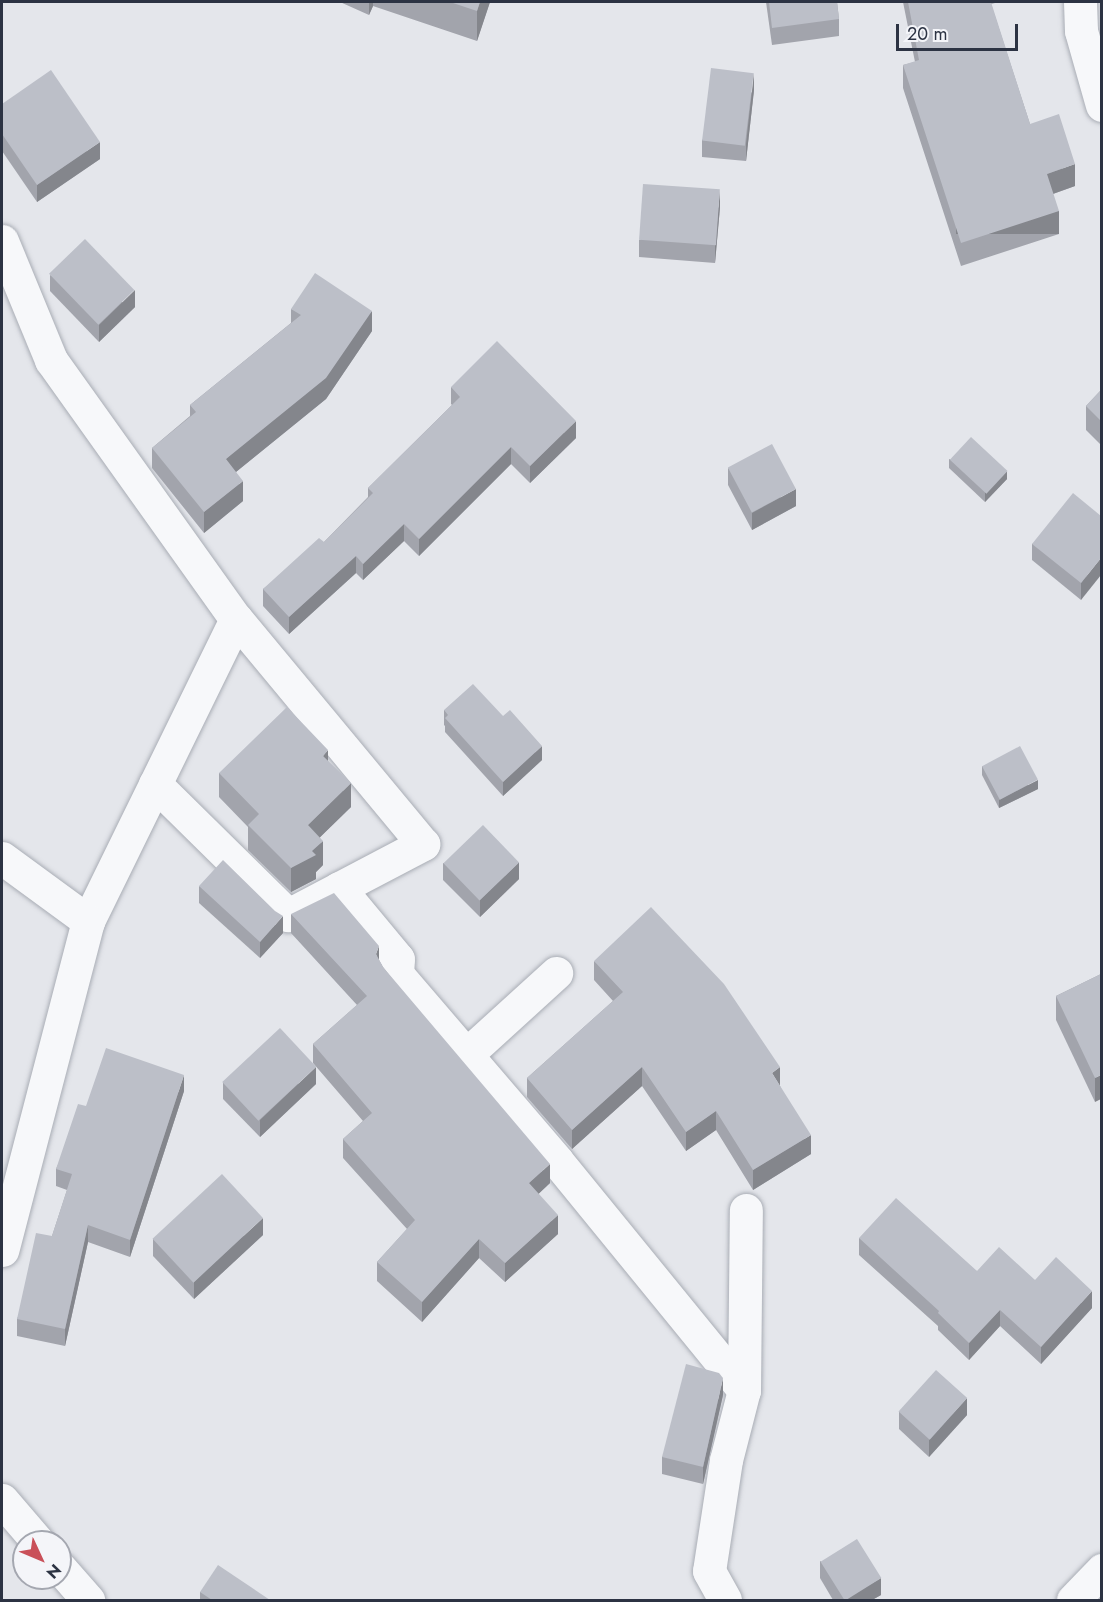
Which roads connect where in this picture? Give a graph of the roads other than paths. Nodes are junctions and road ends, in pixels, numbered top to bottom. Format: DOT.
graph roads {
  1 [pos="1088,17"];
  2 [pos="1101,105"];
  3 [pos="2,241"];
  4 [pos="236,619"];
  5 [pos="154,784"];
  6 [pos="2,858"];
  7 [pos="339,888"];
  8 [pos="88,921"];
  9 [pos="556,973"];
  10 [pos="466,1055"];
  11 [pos="746,1210"];
  12 [pos="2,1250"];
  13 [pos="744,1390"];
  14 [pos="2,1500"];
  15 [pos="28,1530"];
  16 [pos="1101,1570"];
  17 [pos="72,1582"];
  18 [pos="88,1600"];
  19 [pos="725,1600"];
  20 [pos="1073,1600"];
  1 -- 2 [label="street"];
  3 -- 4 [label="street"];
  4 -- 5 [label="street"];
  4 -- 7 [label="street"];
  5 -- 7 [label="street"];
  5 -- 8 [label="street"];
  6 -- 8 [label="street"];
  7 -- 10 [label="street"];
  8 -- 12 [label="street"];
  9 -- 10 [label="street"];
  10 -- 13 [label="street"];
  11 -- 13 [label="street"];
  13 -- 19 [label="street"];
  14 -- 15 [label="street"];
  16 -- 20 [label="street"];
  17 -- 18 [label="street"];
}
